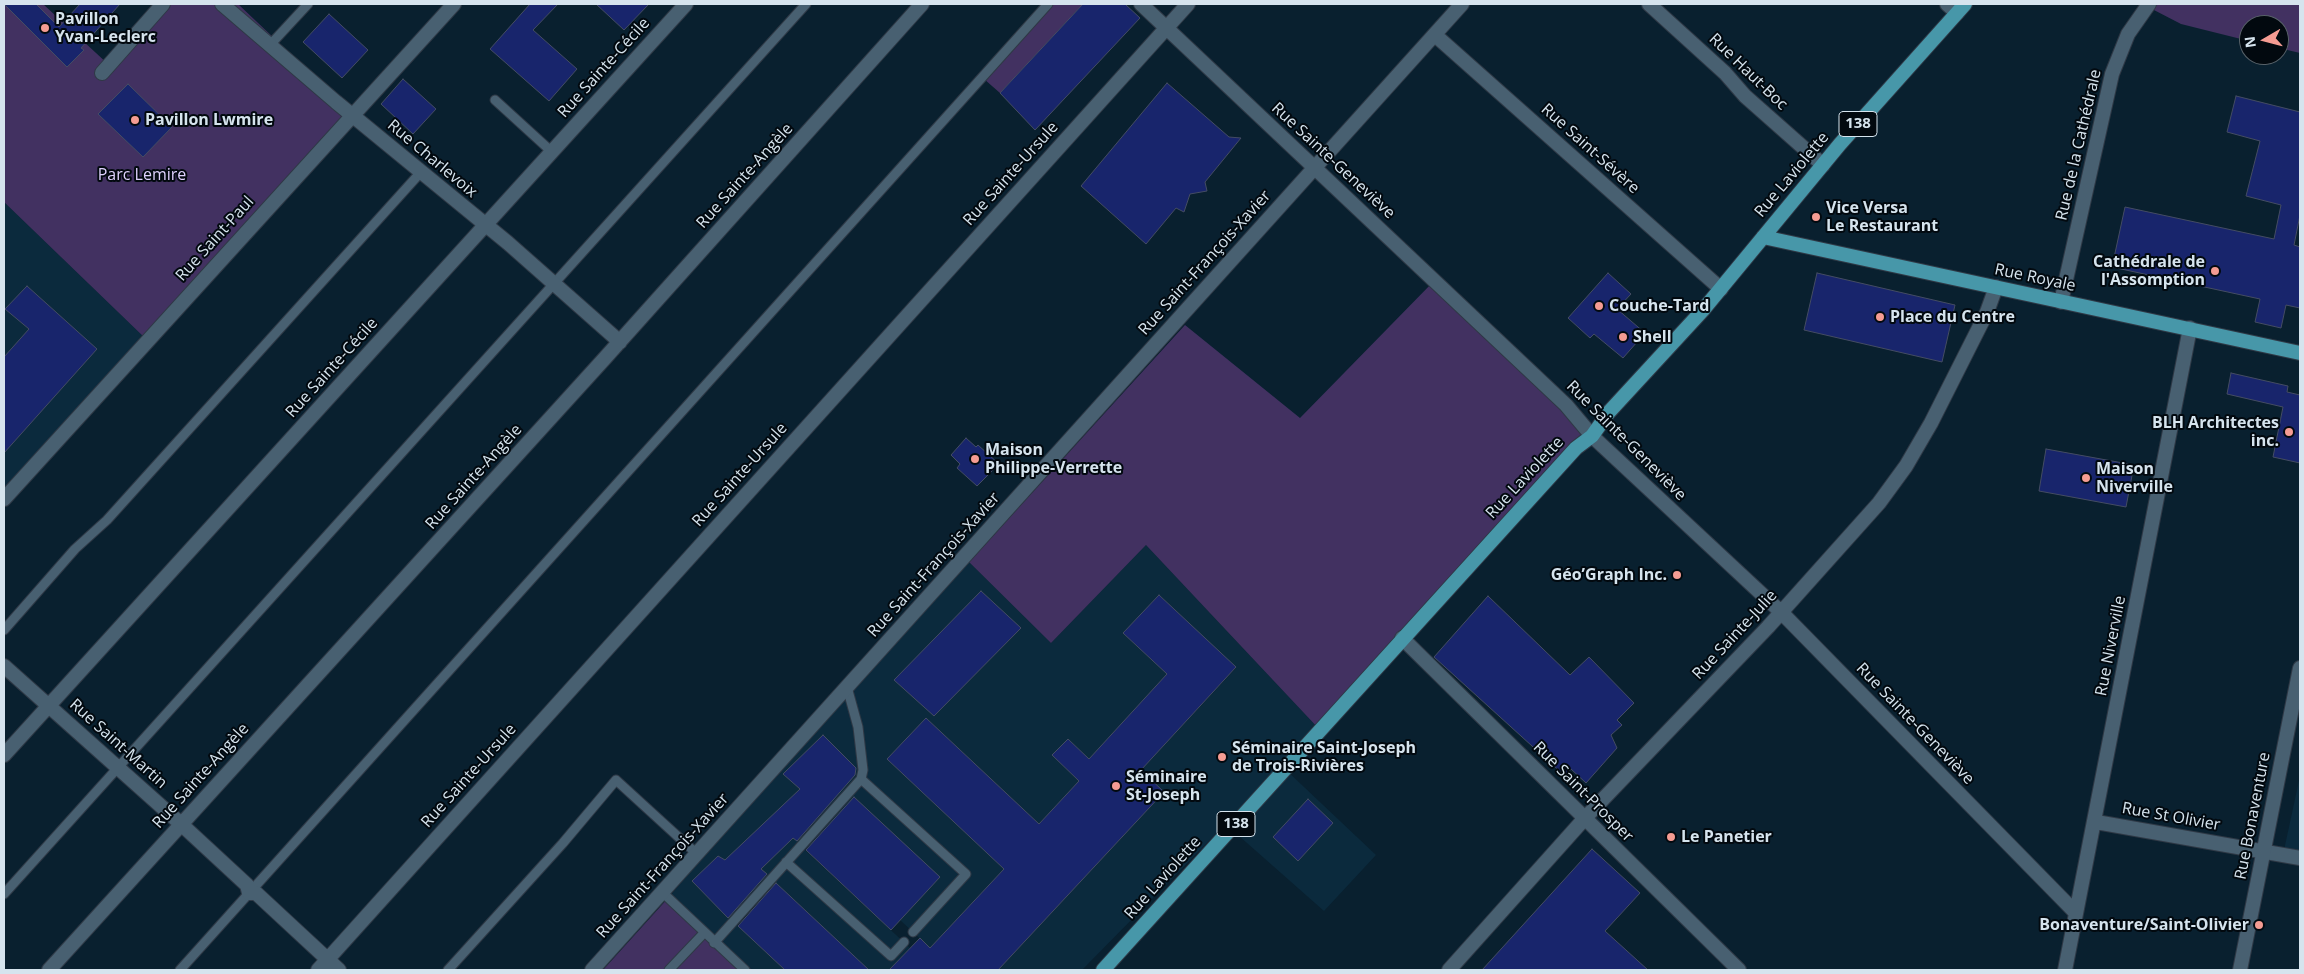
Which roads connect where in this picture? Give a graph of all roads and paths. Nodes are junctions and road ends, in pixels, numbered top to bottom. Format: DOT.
graph roads {
  1 [pos="163,4"];
  2 [pos="222,4"];
  3 [pos="308,4"];
  4 [pos="454,4"];
  5 [pos="686,4"];
  6 [pos="806,4"];
  7 [pos="922,4"];
  8 [pos="1048,4"];
  9 [pos="1141,4"];
  10 [pos="1188,4"];
  11 [pos="1462,4"];
  12 [pos="1649,4"];
  13 [pos="2150,4"];
  14 [pos="1956,7"];
  15 [pos="1167,28"];
  16 [pos="1435,35"];
  17 [pos="270,45"];
  18 [pos="102,72"];
  19 [pos="495,100"];
  20 [pos="352,115"];
  21 [pos="552,152"];
  22 [pos="1823,165"];
  23 [pos="1314,168"];
  24 [pos="421,172"];
  25 [pos="486,225"];
  26 [pos="1763,237"];
  27 [pos="554,283"];
  28 [pos="1996,287"];
  29 [pos="1721,289"];
  30 [pos="2062,302"];
  31 [pos="2190,328"];
  32 [pos="620,342"];
  33 [pos="2300,353"];
  34 [pos="1592,436"];
  35 [pos="4,499"];
  36 [pos="1781,612"];
  37 [pos="4,630"];
  38 [pos="1402,638"];
  39 [pos="4,666"];
  40 [pos="2300,668"];
  41 [pos="847,687"];
  42 [pos="49,706"];
  43 [pos="4,755"];
  44 [pos="118,768"];
  45 [pos="861,779"];
  46 [pos="1585,818"];
  47 [pos="2096,822"];
  48 [pos="181,824"];
  49 [pos="2264,851"];
  50 [pos="697,854"];
  51 [pos="2300,858"];
  52 [pos="786,862"];
  53 [pos="662,892"];
  54 [pos="250,893"];
  55 [pos="4,894"];
  56 [pos="2076,913"];
  57 [pos="913,932"];
  58 [pos="704,933"];
  59 [pos="904,942"];
  60 [pos="714,943"];
  61 [pos="323,965"];
  62 [pos="48,970"];
  63 [pos="180,970"];
  64 [pos="339,970"];
  65 [pos="448,970"];
  66 [pos="592,970"];
  67 [pos="670,970"];
  68 [pos="745,970"];
  69 [pos="1103,970"];
  70 [pos="1449,970"];
  71 [pos="1739,970"];
  72 [pos="2065,970"];
  73 [pos="2240,970"];
  1 -- 18 [label="street"];
  2 -- 17 [label="street, Rue Charlevoix"];
  3 -- 17 [label="lane"];
  4 -- 20 [label="street, Rue Saint-Paul"];
  5 -- 21 [label="street, Rue Sainte-Cécile"];
  6 -- 27 [label="lane"];
  7 -- 32 [label="street, Rue Sainte-Angèle"];
  8 -- 54 [label="lane"];
  9 -- 15 [label="street, Rue Sainte-Geneviève"];
  10 -- 15 [label="street, Rue Sainte-Ursule"];
  11 -- 16 [label="street, Rue Saint-François-Xavier"];
  12 -- 22 [label="street, Rue Haut-Boc"];
  13 -- 30 [label="street, Rue de la Cathédrale"];
  14 -- 22 [label="main road, Rue Laviolette / 138"];
  15 -- 23 [label="street, Rue Sainte-Geneviève"];
  15 -- 61 [label="street, Rue Sainte-Ursule"];
  16 -- 23 [label="street, Rue Saint-François-Xavier"];
  16 -- 29 [label="street, Rue Saint-Sévère"];
  17 -- 20 [label="street, Rue Charlevoix"];
  19 -- 21 [label="lane"];
  20 -- 24 [label="street, Rue Charlevoix"];
  20 -- 35 [label="street, Rue Saint-Paul"];
  21 -- 25 [label="street, Rue Sainte-Cécile"];
  22 -- 26 [label="main road, Rue Laviolette / 138"];
  23 -- 34 [label="street, Rue Sainte-Geneviève"];
  23 -- 41 [label="street, Rue Saint-François-Xavier"];
  24 -- 25 [label="street, Rue Charlevoix"];
  24 -- 37 [label="lane"];
  25 -- 27 [label="street, Rue Charlevoix"];
  25 -- 42 [label="street, Rue Sainte-Cécile"];
  26 -- 28 [label="main road, Rue Royale"];
  26 -- 29 [label="main road, Rue Laviolette / 138"];
  27 -- 32 [label="street, Rue Charlevoix"];
  27 -- 44 [label="lane"];
  28 -- 30 [label="main road, Rue Royale"];
  28 -- 36 [label="street, Rue Sainte-Julie"];
  29 -- 34 [label="main road, Rue Laviolette / 138"];
  30 -- 31 [label="main road, Rue Royale"];
  31 -- 33 [label="main road, Rue Royale"];
  31 -- 47 [label="street, Rue Niverville"];
  32 -- 48 [label="street, Rue Sainte-Angèle"];
  34 -- 36 [label="street, Rue Sainte-Geneviève"];
  34 -- 38 [label="main road, Rue Laviolette / 138"];
  36 -- 46 [label="street, Rue Sainte-Julie"];
  36 -- 56 [label="street, Rue Sainte-Geneviève"];
  38 -- 46 [label="street, Rue Saint-Prosper"];
  38 -- 69 [label="main road, Rue Laviolette / 138"];
  39 -- 42 [label="street, Rue Saint-Martin"];
  40 -- 49 [label="street, Rue Bonaventure"];
  41 -- 45 [label="lane"];
  41 -- 50 [label="street, Rue Saint-François-Xavier"];
  42 -- 43 [label="street, Rue Sainte-Cécile"];
  42 -- 44 [label="street, Rue Saint-Martin"];
  44 -- 48 [label="street, Rue Saint-Martin"];
  44 -- 55 [label="lane"];
  45 -- 52 [label="lane"];
  45 -- 57 [label="lane"];
  46 -- 70 [label="street, Rue Sainte-Julie"];
  46 -- 71 [label="street, Rue Saint-Prosper"];
  47 -- 49 [label="street, Rue St Olivier"];
  47 -- 56 [label="street, Rue Niverville"];
  48 -- 54 [label="street, Rue Saint-Martin"];
  48 -- 62 [label="street, Rue Sainte-Angèle"];
  49 -- 51 [label="street, Rue St Olivier"];
  49 -- 73 [label="street, Rue Bonaventure"];
  50 -- 53 [label="street, Rue Saint-François-Xavier"];
  50 -- 65 [label="lane"];
  52 -- 59 [label="lane"];
  52 -- 60 [label="lane"];
  53 -- 58 [label="lane"];
  53 -- 66 [label="street, Rue Saint-François-Xavier"];
  54 -- 61 [label="street, Rue Saint-Martin"];
  54 -- 63 [label="lane"];
  56 -- 72 [label="street, Rue Niverville"];
  58 -- 60 [label="lane"];
  58 -- 67 [label="lane"];
  60 -- 68 [label="lane"];
  61 -- 64 [label="street, Rue Saint-Martin"];
}
